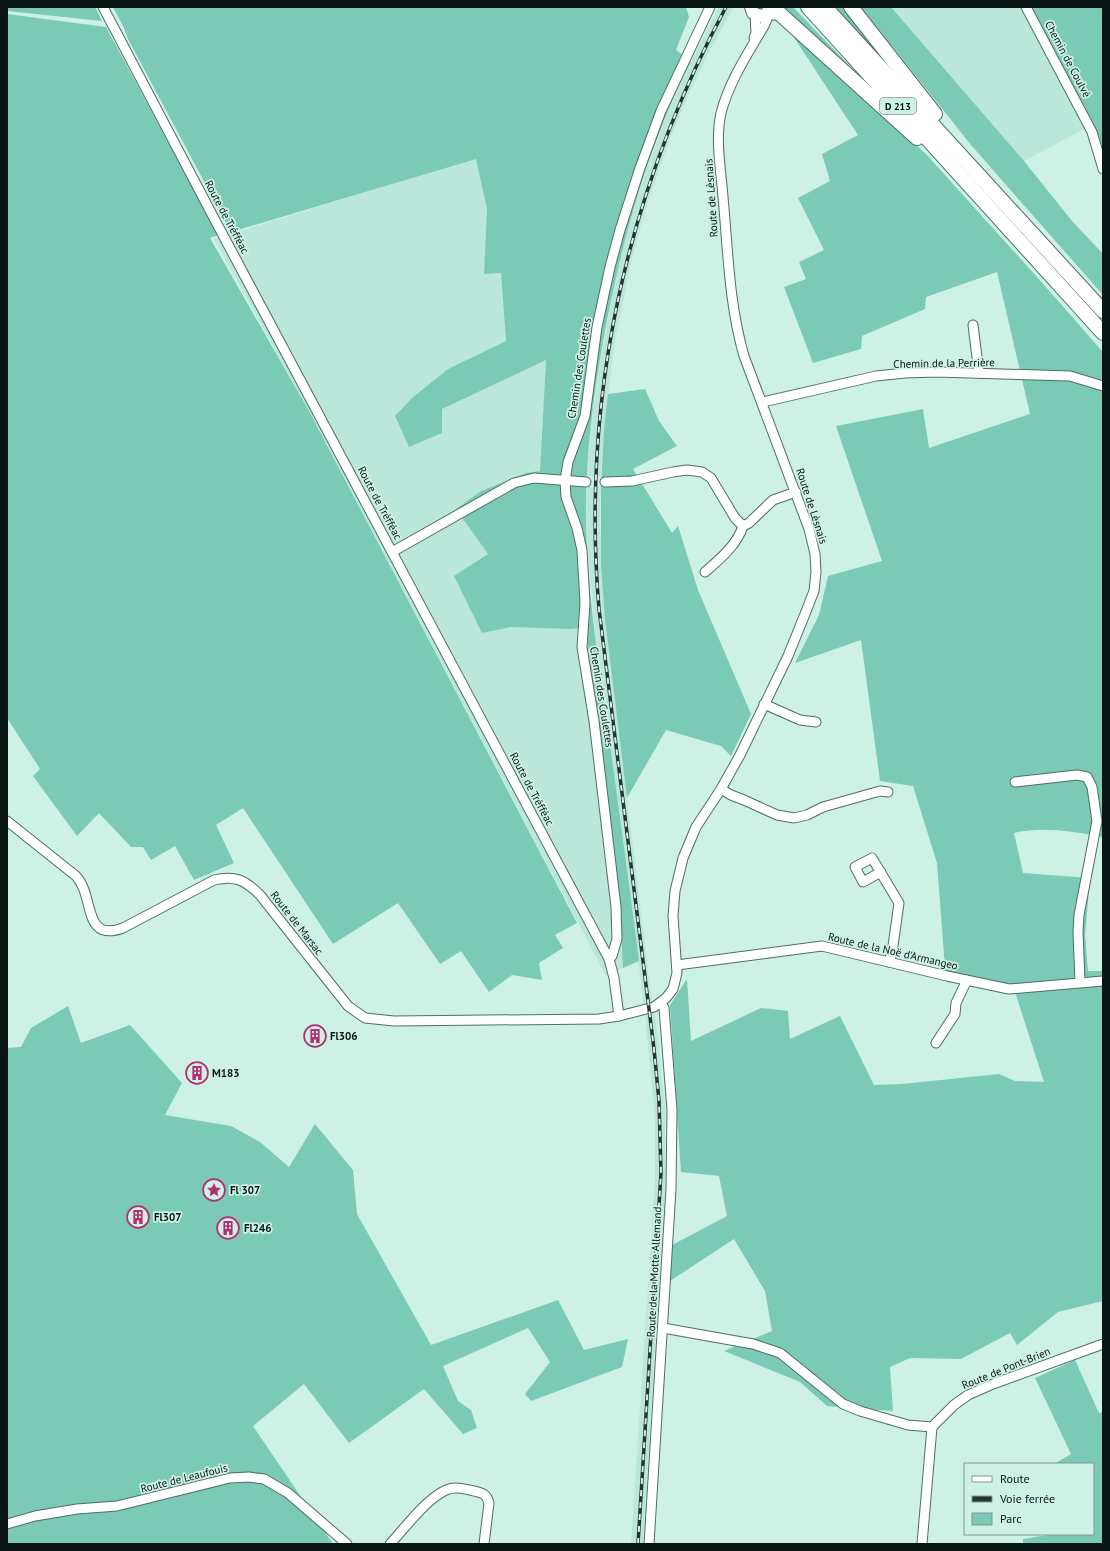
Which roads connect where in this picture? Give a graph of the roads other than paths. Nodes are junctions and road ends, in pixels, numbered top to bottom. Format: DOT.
graph roads {
  1 [pos="103,7"];
  2 [pos="710,7"];
  3 [pos="808,7"];
  4 [pos="825,7"];
  5 [pos="851,7"];
  6 [pos="1026,7"];
  7 [pos="763,11"];
  8 [pos="964,157"];
  9 [pos="1103,168"];
  10 [pos="988,204"];
  11 [pos="1103,311"];
  12 [pos="973,325"];
  13 [pos="1103,333"];
  14 [pos="979,373"];
  15 [pos="1103,386"];
  16 [pos="763,402"];
  17 [pos="565,481"];
  18 [pos="586,482"];
  19 [pos="605,482"];
  20 [pos="796,492"];
  21 [pos="743,526"];
  22 [pos="392,552"];
  23 [pos="705,572"];
  24 [pos="764,704"];
  25 [pos="816,722"];
  26 [pos="1014,782"];
  27 [pos="721,789"];
  28 [pos="888,792"];
  29 [pos="7,821"];
  30 [pos="881,872"];
  31 [pos="609,959"];
  32 [pos="889,962"];
  33 [pos="677,965"];
  34 [pos="967,980"];
  35 [pos="1103,981"];
  36 [pos="1080,982"];
  37 [pos="661,1002"];
  38 [pos="619,1016"];
  39 [pos="936,1043"];
  40 [pos="664,1328"];
  41 [pos="1103,1344"];
  42 [pos="932,1427"];
  43 [pos="7,1524"];
  44 [pos="347,1544"];
  45 [pos="390,1544"];
  46 [pos="484,1544"];
  47 [pos="649,1544"];
  48 [pos="922,1544"];
  1 -- 22 [label="street, Route de Tréfféac"];
  2 -- 17 [label="street, Chemin des Coulettes"];
  3 -- 10 [label="highway, D 213"];
  4 -- 8 [label="highway, D 213"];
  5 -- 8 [label="highway"];
  6 -- 9 [label="street, Chemin de Coulvé"];
  7 -- 10 [label="highway"];
  7 -- 16 [label="street, Route de Lèsnais"];
  8 -- 11 [label="highway, D 213"];
  10 -- 13 [label="highway, D 213"];
  12 -- 14 [label="street"];
  14 -- 15 [label="street, Chemin de la Perrière"];
  14 -- 16 [label="street, Chemin de la Perrière"];
  16 -- 20 [label="street, Route de Lèsnais"];
  17 -- 18 [label="street"];
  17 -- 22 [label="street"];
  17 -- 31 [label="street, Chemin des Coulettes"];
  19 -- 21 [label="street"];
  20 -- 21 [label="street"];
  20 -- 24 [label="street, Route de Lèsnais"];
  21 -- 23 [label="street"];
  22 -- 31 [label="street, Route de Tréfféac"];
  24 -- 25 [label="street"];
  24 -- 27 [label="street, Route de Lèsnais"];
  26 -- 36 [label="street"];
  27 -- 28 [label="street"];
  27 -- 33 [label="street, Route de Lèsnais"];
  29 -- 38 [label="street, Route de Marsac"];
  30 -- 32 [label="street"];
  31 -- 38 [label="street, Route de Tréfféac"];
  32 -- 33 [label="street, Route de la Noë d'Armangeo"];
  32 -- 34 [label="street, Route de la Noë d'Armangeo"];
  33 -- 37 [label="street, Route de Lèsnais"];
  34 -- 36 [label="street, Route de la Noë d'Armangeo"];
  34 -- 39 [label="street"];
  35 -- 36 [label="street, Route de la Noë d'Armangeo"];
  37 -- 38 [label="street, Route de Lèsnais"];
  37 -- 40 [label="street, Route de la Motte Allemand"];
  40 -- 42 [label="street"];
  40 -- 47 [label="street, Route de la Motte Allemand"];
  41 -- 42 [label="street, Route de Pont-Brien"];
  42 -- 48 [label="street"];
  43 -- 44 [label="street, Route de Leaufouis"];
  45 -- 46 [label="street"];
}
